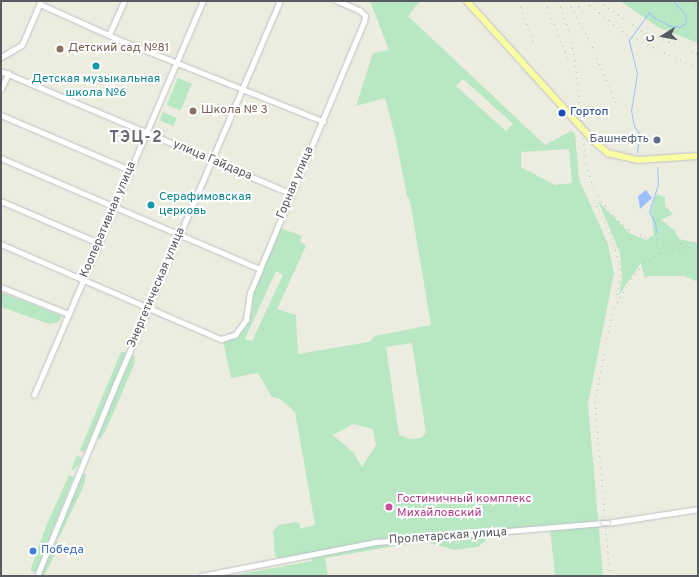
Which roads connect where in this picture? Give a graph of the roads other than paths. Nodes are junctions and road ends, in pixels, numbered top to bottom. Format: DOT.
graph roads {
  1 [pos="124,1"];
  2 [pos="203,1"];
  3 [pos="280,1"];
  4 [pos="336,1"];
  5 [pos="467,1"];
  6 [pos="40,2"];
  7 [pos="109,35"];
  8 [pos="1,57"];
  9 [pos="177,63"];
  10 [pos="1,71"];
  11 [pos="8,74"];
  12 [pos="1,89"];
  13 [pos="242,90"];
  14 [pos="1,115"];
  15 [pos="322,121"];
  16 [pos="146,134"];
  17 [pos="698,156"];
  18 [pos="1,158"];
  19 [pos="211,161"];
  20 [pos="130,170"];
  21 [pos="292,194"];
  22 [pos="1,200"];
  23 [pos="114,207"];
  24 [pos="179,236"];
  25 [pos="99,243"];
  26 [pos="1,244"];
  27 [pos="260,269"];
  28 [pos="83,280"];
  29 [pos="1,287"];
  30 [pos="148,308"];
  31 [pos="68,314"];
  32 [pos="34,395"];
  33 [pos="698,509"];
  34 [pos="37,576"];
  35 [pos="201,576"];
  1 -- 7 [label="street"];
  2 -- 9 [label="street, Кооперативная улица"];
  3 -- 13 [label="street, Энергетическая улица"];
  4 -- 15 [label="street, Горная улица"];
  5 -- 17 [label="main road"];
  6 -- 7 [label="street"];
  6 -- 8 [label="street"];
  7 -- 9 [label="street"];
  9 -- 13 [label="street"];
  9 -- 16 [label="street, Кооперативная улица"];
  10 -- 11 [label="street, улица Гайдара"];
  11 -- 12 [label="street"];
  11 -- 16 [label="street, улица Гайдара"];
  13 -- 15 [label="street"];
  13 -- 19 [label="street, Энергетическая улица"];
  14 -- 20 [label="street"];
  15 -- 21 [label="street, Горная улица"];
  16 -- 19 [label="street, улица Гайдара"];
  16 -- 20 [label="street, Кооперативная улица"];
  18 -- 23 [label="street"];
  19 -- 21 [label="street, улица Гайдара"];
  19 -- 24 [label="street, Энергетическая улица"];
  20 -- 23 [label="street, Кооперативная улица"];
  21 -- 27 [label="street, Горная улица"];
  22 -- 25 [label="street"];
  23 -- 24 [label="street"];
  23 -- 25 [label="street, Кооперативная улица"];
  24 -- 27 [label="street"];
  24 -- 30 [label="street, Энергетическая улица"];
  25 -- 28 [label="street, Кооперативная улица"];
  26 -- 28 [label="street"];
  27 -- 30 [label="street, Горная улица"];
  28 -- 30 [label="street"];
  28 -- 31 [label="street, Кооперативная улица"];
  29 -- 31 [label="street"];
  30 -- 34 [label="street, Энергетическая улица"];
  31 -- 32 [label="street, Кооперативная улица"];
  33 -- 35 [label="street, Пролетарская улица"];
}
